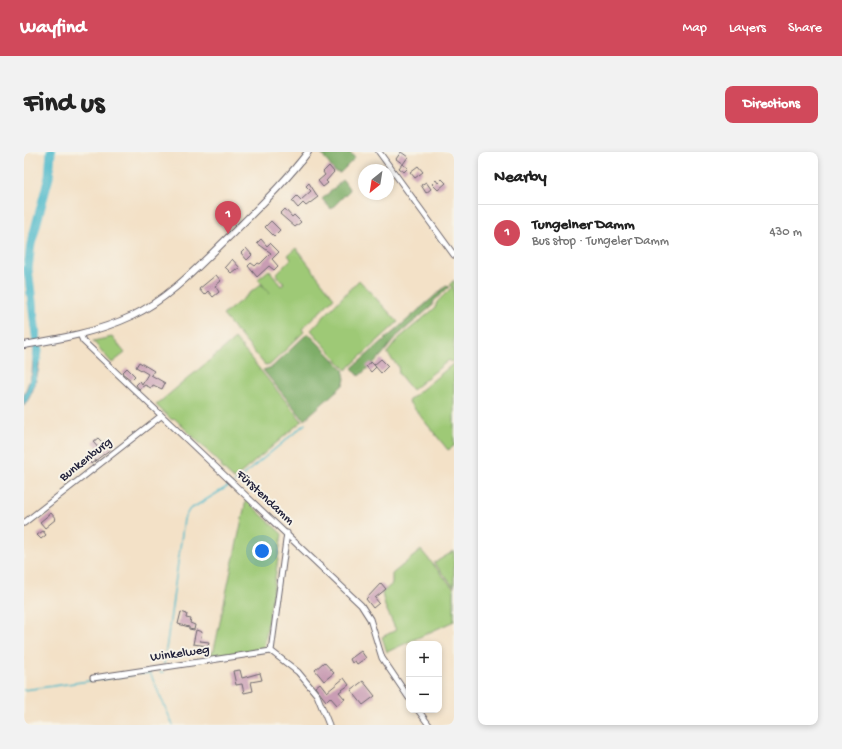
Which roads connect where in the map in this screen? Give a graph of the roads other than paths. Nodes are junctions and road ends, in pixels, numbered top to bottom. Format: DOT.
graph roads {
  1 [pos="308,152"];
  2 [pos="379,152"];
  3 [pos="454,255"];
  4 [pos="80,334"];
  5 [pos="27,345"];
  6 [pos="161,416"];
  7 [pos="24,523"];
  8 [pos="287,533"];
  9 [pos="271,651"];
  10 [pos="93,678"];
  11 [pos="406,694"];
  12 [pos="420,713"];
  13 [pos="329,725"];
  14 [pos="429,725"];
  1 -- 4 [label="street"];
  2 -- 3 [label="street"];
  4 -- 5 [label="street"];
  4 -- 6 [label="street, Fürstendamm"];
  6 -- 7 [label="street, Bunkenburg"];
  6 -- 8 [label="street, Fürstendamm"];
  8 -- 9 [label="street"];
  8 -- 11 [label="street, Fürstendamm"];
  9 -- 10 [label="street, Winkelweg"];
  9 -- 13 [label="street"];
  12 -- 14 [label="street"];
}
